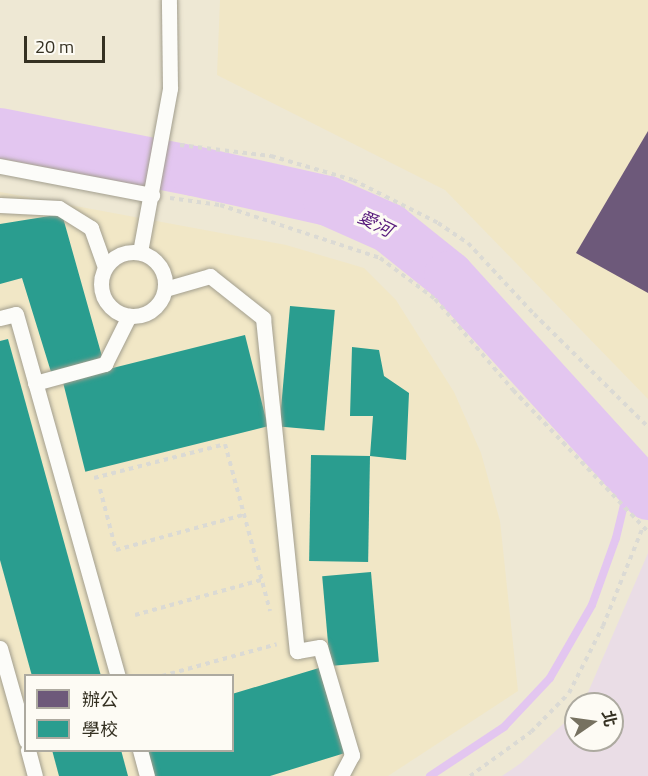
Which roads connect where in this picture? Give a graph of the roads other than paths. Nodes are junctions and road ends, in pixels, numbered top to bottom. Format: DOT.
graph roads {
  1 [pos="169,0"];
  2 [pos="0,166"];
  3 [pos="152,195"];
  4 [pos="0,206"];
  5 [pos="140,252"];
  6 [pos="105,267"];
  7 [pos="165,289"];
  8 [pos="129,316"];
  9 [pos="0,318"];
  10 [pos="35,383"];
  11 [pos="0,648"];
  12 [pos="118,674"];
  13 [pos="24,733"];
  14 [pos="29,752"];
  15 [pos="141,752"];
  16 [pos="35,776"];
  17 [pos="147,776"];
  18 [pos="341,776"];
  1 -- 3 [label="lane"];
  2 -- 3 [label="lane"];
  3 -- 5 [label="lane"];
  4 -- 6 [label="lane"];
  5 -- 6 [label="lane"];
  5 -- 7 [label="lane"];
  6 -- 8 [label="lane"];
  7 -- 8 [label="lane"];
  7 -- 18 [label="lane"];
  8 -- 10 [label="lane"];
  9 -- 10 [label="lane"];
  10 -- 12 [label="lane"];
  11 -- 13 [label="lane"];
  14 -- 16 [label="lane"];
  15 -- 17 [label="lane"];
}
